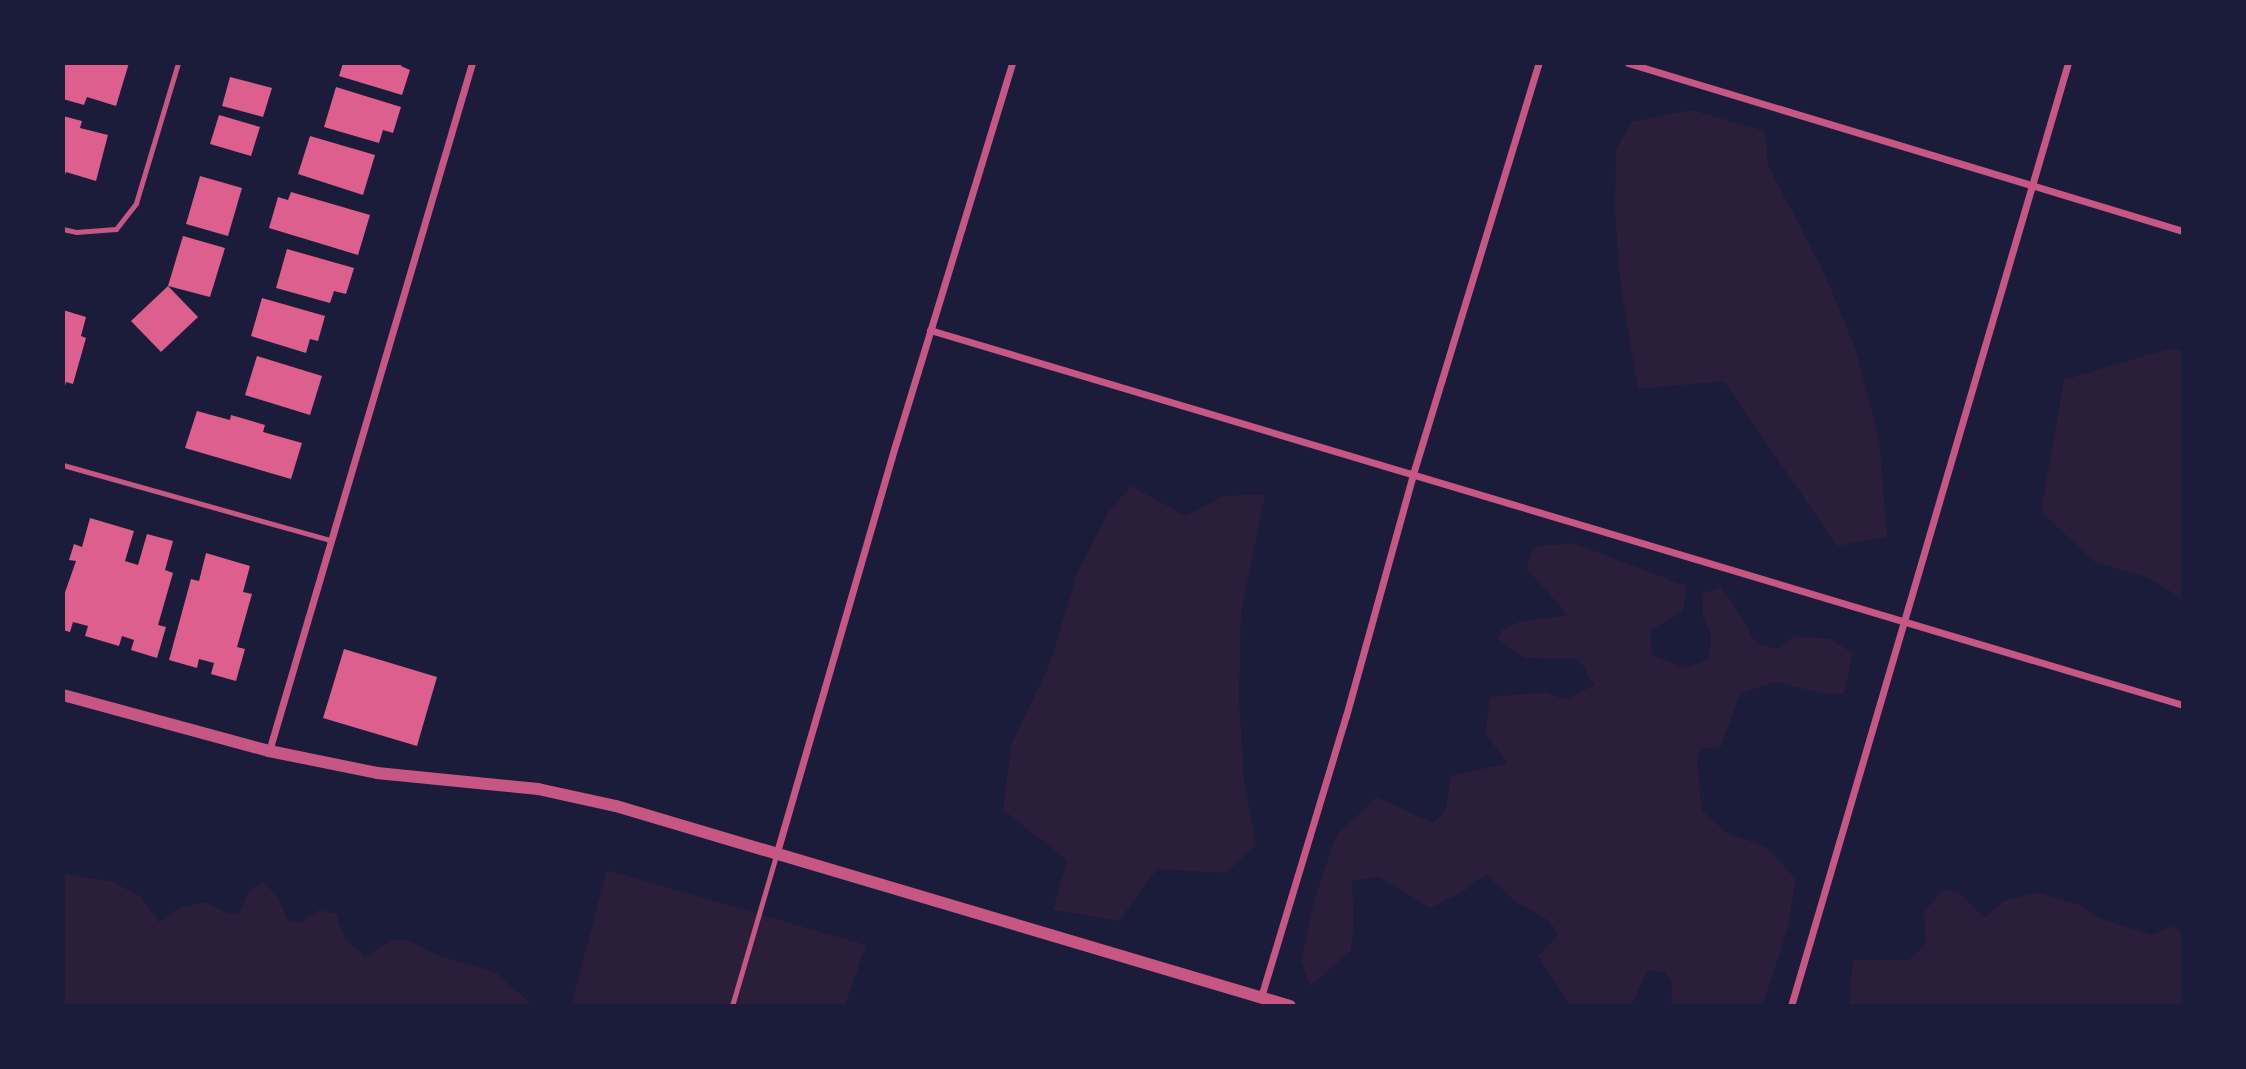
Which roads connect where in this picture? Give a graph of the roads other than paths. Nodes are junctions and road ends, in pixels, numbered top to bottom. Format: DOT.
graph roads {
  1 [pos="178,63"];
  2 [pos="472,63"];
  3 [pos="1012,63"];
  4 [pos="1539,63"];
  5 [pos="1628,63"];
  6 [pos="2068,63"];
  7 [pos="2032,184"];
  8 [pos="63,229"];
  9 [pos="2183,231"];
  10 [pos="930,330"];
  11 [pos="63,465"];
  12 [pos="1413,474"];
  13 [pos="330,540"];
  14 [pos="1904,619"];
  15 [pos="63,695"];
  16 [pos="2183,705"];
  17 [pos="269,751"];
  18 [pos="777,852"];
  19 [pos="1261,997"];
  20 [pos="732,1006"];
  21 [pos="1290,1006"];
  22 [pos="1791,1006"];
  1 -- 8 [label="lane"];
  2 -- 13 [label="street"];
  3 -- 10 [label="street"];
  4 -- 12 [label="street"];
  5 -- 7 [label="street"];
  6 -- 7 [label="street"];
  7 -- 9 [label="street"];
  7 -- 14 [label="street"];
  10 -- 12 [label="street"];
  10 -- 18 [label="street"];
  11 -- 13 [label="lane"];
  12 -- 14 [label="street"];
  12 -- 19 [label="street"];
  13 -- 17 [label="street"];
  14 -- 16 [label="street"];
  14 -- 22 [label="street"];
  15 -- 17 [label="street"];
  17 -- 18 [label="street"];
  18 -- 19 [label="street"];
  18 -- 20 [label="lane"];
  19 -- 21 [label="street"];
}
